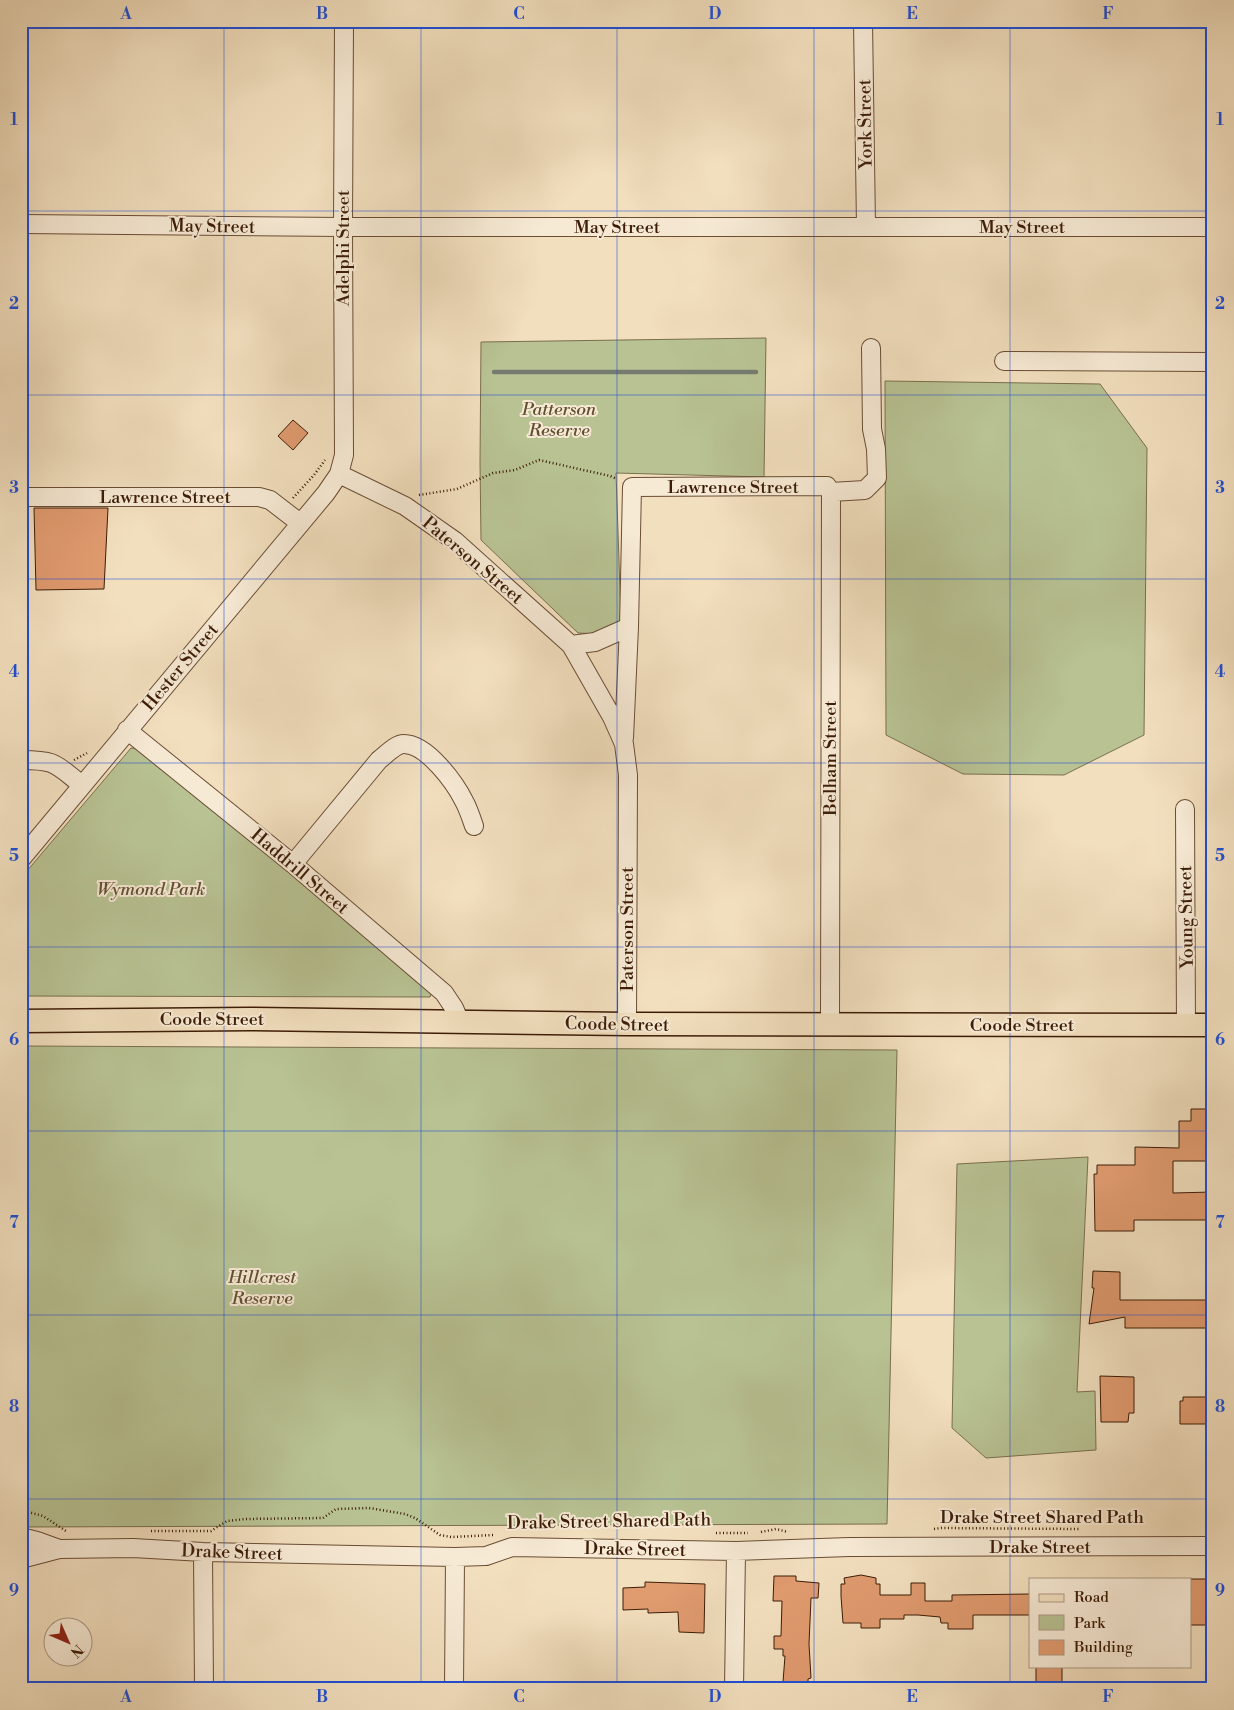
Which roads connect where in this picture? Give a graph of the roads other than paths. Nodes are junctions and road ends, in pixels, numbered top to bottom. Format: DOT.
graph roads {
  1 [pos="344,21"];
  2 [pos="863,21"];
  3 [pos="21,224"];
  4 [pos="343,227"];
  5 [pos="866,227"];
  6 [pos="1213,227"];
  7 [pos="871,348"];
  8 [pos="1004,361"];
  9 [pos="1213,362"];
  10 [pos="340,474"];
  11 [pos="632,487"];
  12 [pos="831,492"];
  13 [pos="21,497"];
  14 [pos="300,522"];
  15 [pos="629,627"];
  16 [pos="571,645"];
  17 [pos="127,730"];
  18 [pos="624,744"];
  19 [pos="21,760"];
  20 [pos="82,785"];
  21 [pos="1185,809"];
  22 [pos="474,826"];
  23 [pos="21,859"];
  24 [pos="293,864"];
  25 [pos="21,1021"];
  26 [pos="460,1022"];
  27 [pos="627,1024"];
  28 [pos="830,1024"];
  29 [pos="1186,1025"];
  30 [pos="1213,1025"];
  31 [pos="21,1537"];
  32 [pos="1213,1546"];
  33 [pos="60,1549"];
  34 [pos="736,1551"];
  35 [pos="203,1552"];
  36 [pos="455,1557"];
  37 [pos="21,1558"];
  38 [pos="204,1689"];
  39 [pos="454,1689"];
  40 [pos="734,1689"];
  1 -- 4 [label="street, Adelphi Street"];
  2 -- 5 [label="street, York Street"];
  3 -- 4 [label="street, May Street"];
  4 -- 5 [label="street, May Street"];
  4 -- 10 [label="street, Adelphi Street"];
  5 -- 6 [label="street, May Street"];
  7 -- 12 [label="street"];
  8 -- 9 [label="street"];
  10 -- 14 [label="street, Hester Street"];
  10 -- 16 [label="street, Paterson Street"];
  11 -- 12 [label="street, Lawrence Street"];
  11 -- 15 [label="street, Paterson Street"];
  12 -- 28 [label="street, Belham Street"];
  13 -- 14 [label="street, Lawrence Street"];
  14 -- 17 [label="street, Hester Street"];
  15 -- 16 [label="street"];
  15 -- 18 [label="street, Paterson Street"];
  16 -- 18 [label="street, Paterson Street"];
  17 -- 20 [label="street, Hester Street"];
  17 -- 24 [label="street, Haddrill Street"];
  18 -- 27 [label="street, Paterson Street"];
  19 -- 20 [label="street"];
  20 -- 23 [label="street, Hester Street"];
  21 -- 29 [label="street, Young Street"];
  22 -- 24 [label="street"];
  24 -- 26 [label="street, Haddrill Street"];
  25 -- 26 [label="main road, Coode Street"];
  26 -- 27 [label="main road, Coode Street"];
  27 -- 28 [label="main road, Coode Street"];
  28 -- 29 [label="main road, Coode Street"];
  29 -- 30 [label="main road, Coode Street"];
  31 -- 33 [label="street, Drake Street"];
  32 -- 34 [label="street, Drake Street"];
  33 -- 35 [label="street, Drake Street"];
  33 -- 37 [label="street, Drake Street"];
  34 -- 36 [label="street, Drake Street"];
  34 -- 40 [label="street"];
  35 -- 36 [label="street, Drake Street"];
  35 -- 38 [label="street"];
  36 -- 39 [label="street"];
}
